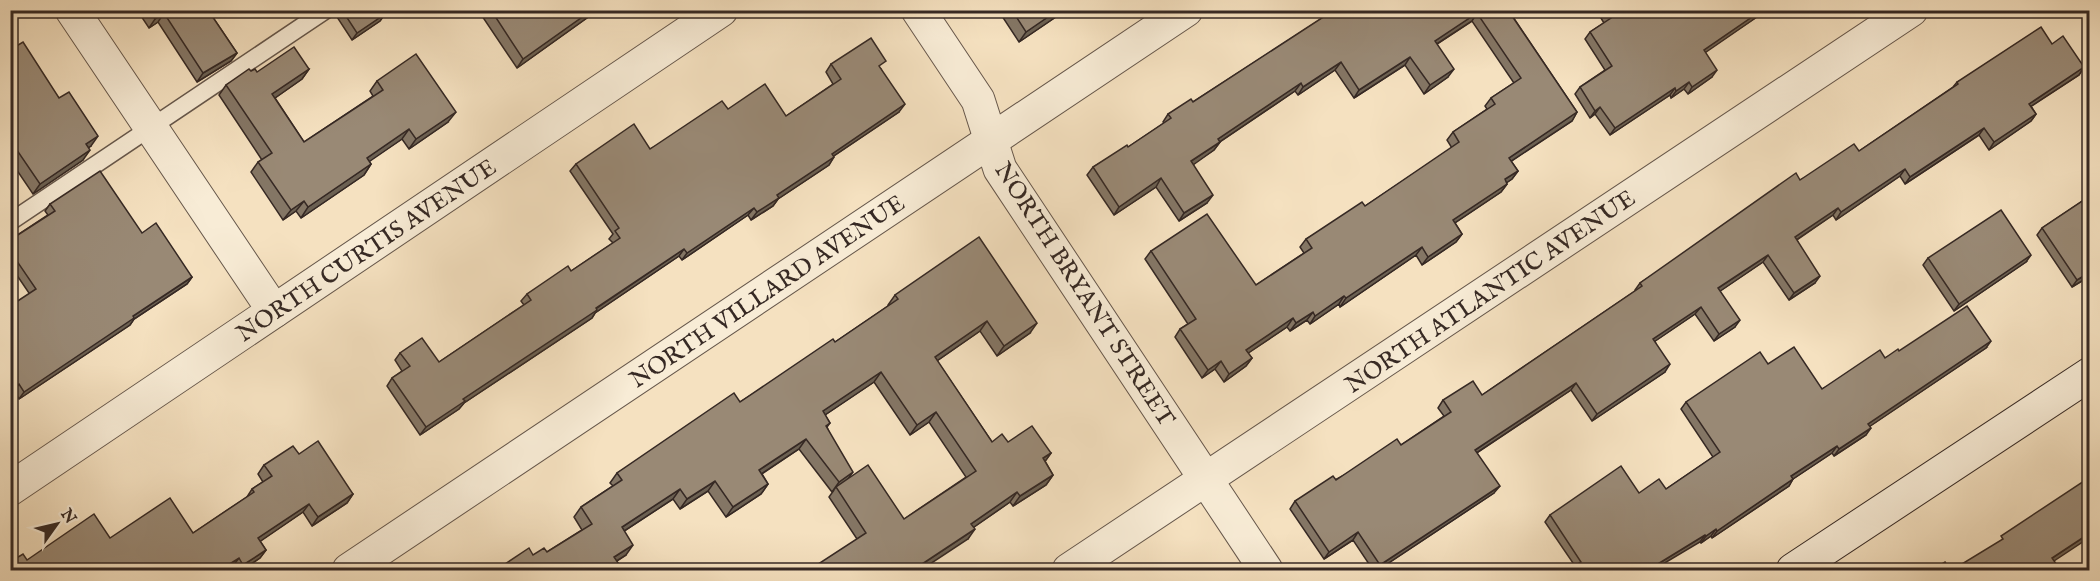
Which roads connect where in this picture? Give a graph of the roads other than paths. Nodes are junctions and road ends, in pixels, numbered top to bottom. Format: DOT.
graph roads {
  1 [pos="72,10"];
  2 [pos="326,10"];
  3 [pos="721,10"];
  4 [pos="918,10"];
  5 [pos="1186,10"];
  6 [pos="1911,10"];
  7 [pos="151,129"];
  8 [pos="992,141"];
  9 [pos="10,222"];
  10 [pos="274,311"];
  11 [pos="2090,374"];
  12 [pos="1206,480"];
  13 [pos="10,489"];
  14 [pos="349,570"];
  15 [pos="1069,570"];
  16 [pos="1266,570"];
  17 [pos="1793,570"];
  1 -- 7 [label="street"];
  2 -- 7 [label="lane"];
  3 -- 10 [label="street, NORTH CURTIS AVENUE"];
  4 -- 8 [label="street, NORTH BRYANT STREET"];
  5 -- 8 [label="street, NORTH VILLARD AVENUE"];
  6 -- 12 [label="street, NORTH ATLANTIC AVENUE"];
  7 -- 9 [label="lane"];
  7 -- 10 [label="street"];
  8 -- 12 [label="street, NORTH BRYANT STREET"];
  8 -- 14 [label="street, NORTH VILLARD AVENUE"];
  10 -- 13 [label="street, NORTH CURTIS AVENUE"];
  11 -- 17 [label="street"];
  12 -- 15 [label="street, NORTH ATLANTIC AVENUE"];
  12 -- 16 [label="street, NORTH BRYANT STREET"];
}
